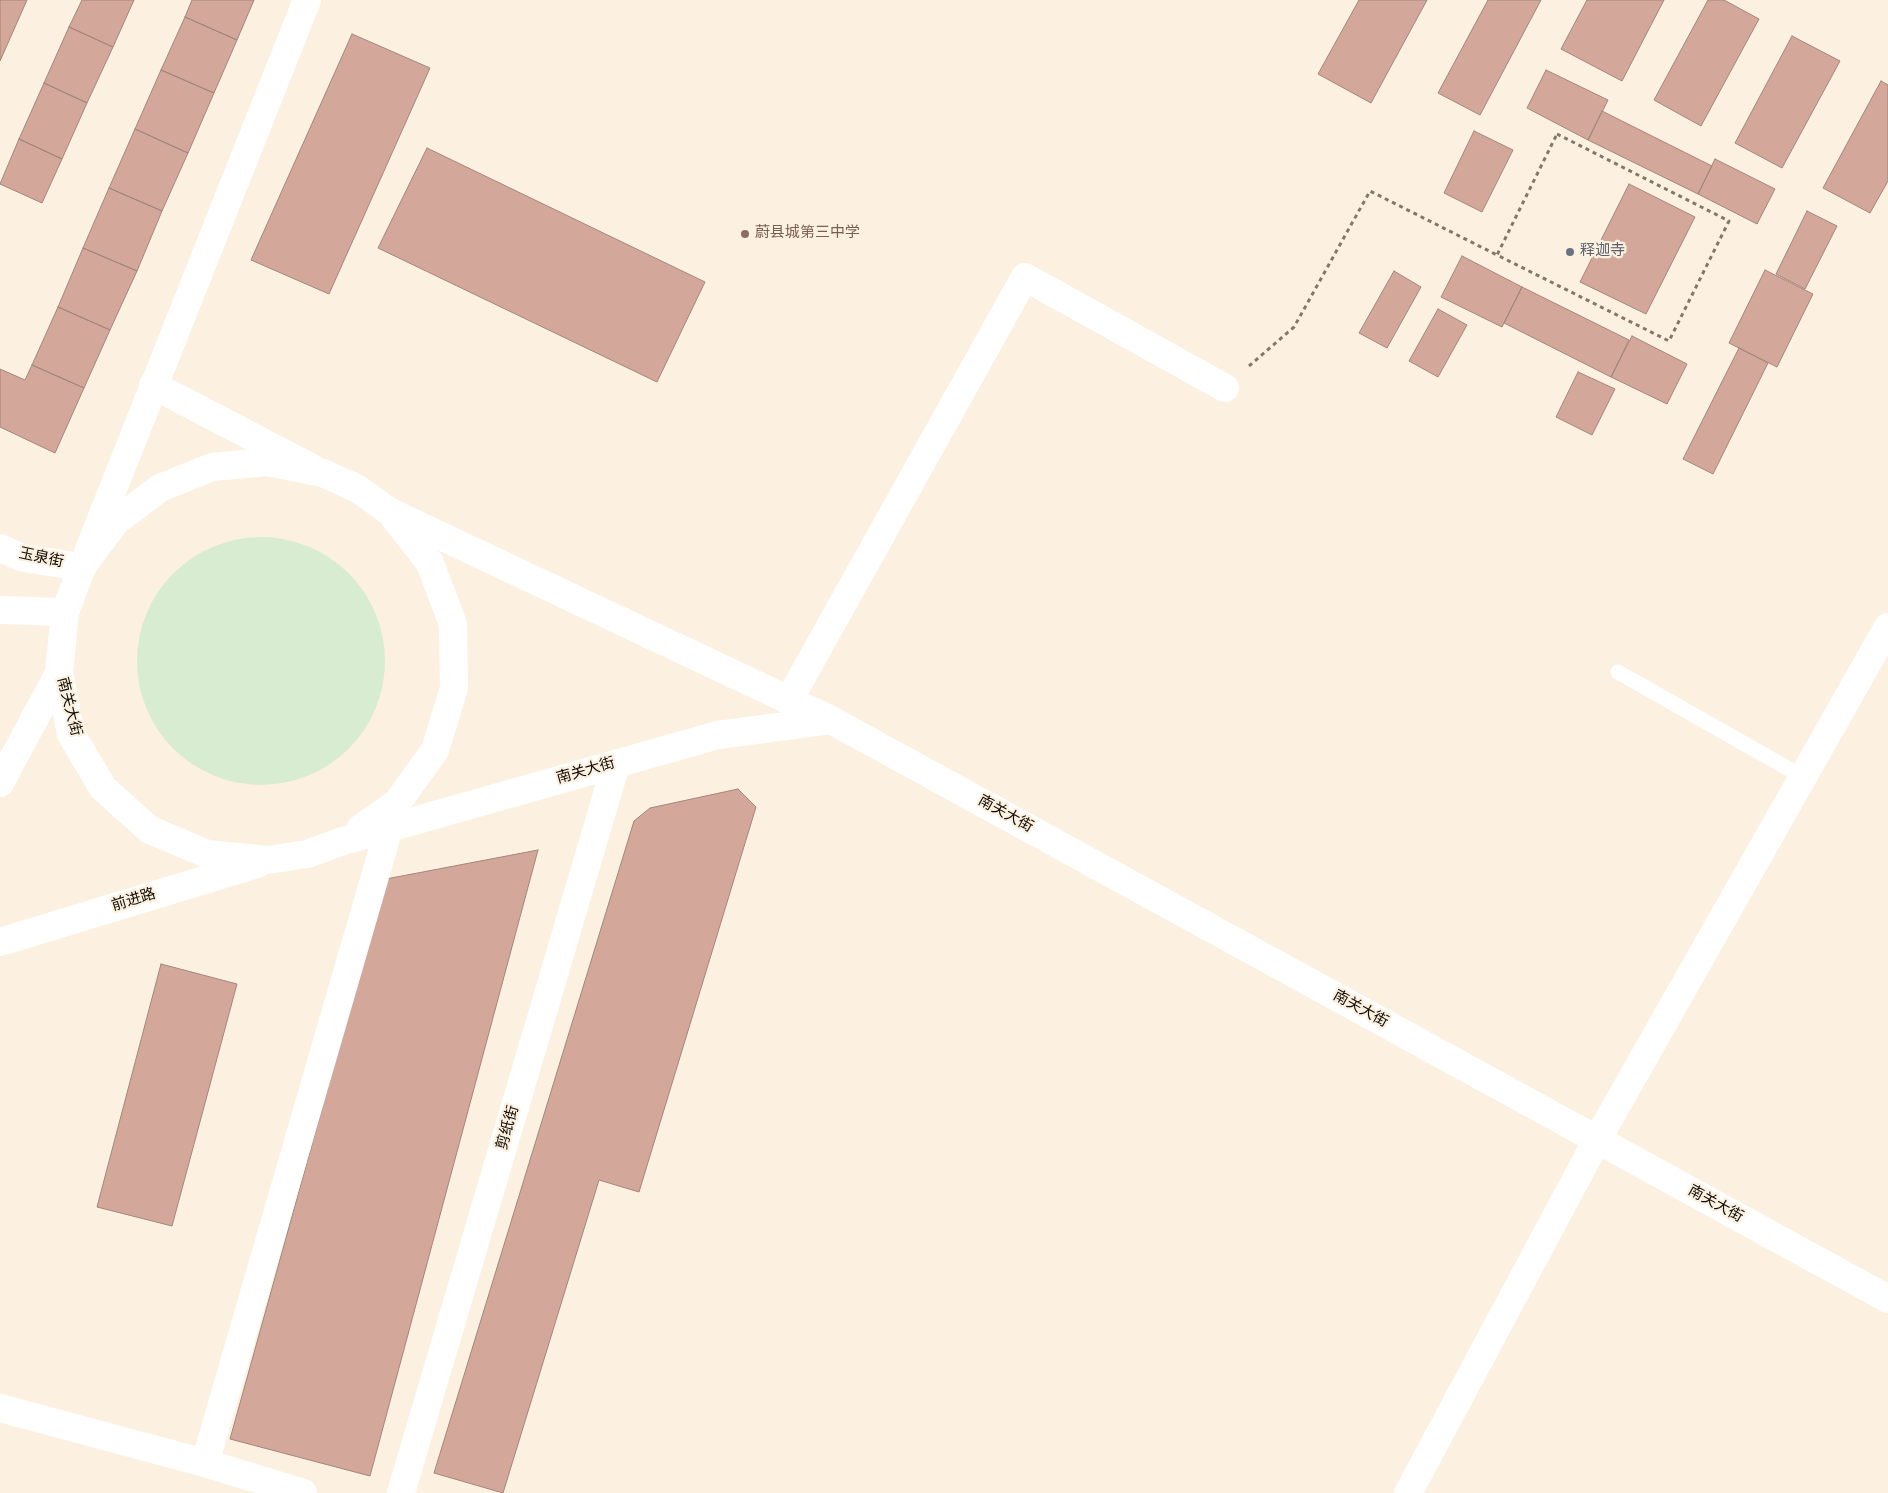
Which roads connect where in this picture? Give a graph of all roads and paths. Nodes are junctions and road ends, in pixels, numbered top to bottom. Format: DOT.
graph roads {
  1 [pos="307,0"];
  2 [pos="1497,255"];
  3 [pos="153,385"];
  4 [pos="1225,388"];
  5 [pos="323,473"];
  6 [pos="390,512"];
  7 [pos="0,548"];
  8 [pos="82,567"];
  9 [pos="0,610"];
  10 [pos="65,612"];
  11 [pos="1888,627"];
  12 [pos="1618,672"];
  13 [pos="58,673"];
  14 [pos="789,700"];
  15 [pos="831,720"];
  16 [pos="616,764"];
  17 [pos="1803,777"];
  18 [pos="0,783"];
  19 [pos="389,828"];
  20 [pos="343,841"];
  21 [pos="268,860"];
  22 [pos="0,942"];
  23 [pos="1597,1140"];
  24 [pos="1888,1299"];
  25 [pos="0,1408"];
  26 [pos="205,1463"];
  27 [pos="303,1493"];
  28 [pos="401,1493"];
  29 [pos="1408,1493"];
  1 -- 3 [label="street"];
  2 -- 2 [label="path"];
  2 -- 4 [label="path"];
  3 -- 5 [label="street"];
  3 -- 8 [label="street"];
  4 -- 14 [label="street"];
  5 -- 6 [label="street, 南关大街"];
  5 -- 8 [label="street, 南关大街"];
  6 -- 14 [label="street, 南关大街"];
  6 -- 20 [label="street, 南关大街"];
  7 -- 8 [label="street, 玉泉街"];
  8 -- 10 [label="street, 南关大街"];
  9 -- 10 [label="street"];
  10 -- 13 [label="street, 南关大街"];
  11 -- 17 [label="street"];
  12 -- 17 [label="lane"];
  13 -- 18 [label="street"];
  13 -- 21 [label="street, 南关大街"];
  14 -- 15 [label="street, 南关大街"];
  15 -- 16 [label="street, 南关大街"];
  15 -- 23 [label="street, 南关大街"];
  16 -- 19 [label="street, 南关大街"];
  16 -- 28 [label="street, 剪纸街"];
  17 -- 23 [label="street"];
  19 -- 20 [label="street, 南关大街"];
  19 -- 26 [label="street"];
  20 -- 21 [label="street, 南关大街"];
  21 -- 22 [label="street, 前进路"];
  23 -- 24 [label="street, 南关大街"];
  23 -- 29 [label="street"];
  25 -- 26 [label="street"];
  26 -- 27 [label="street"];
}
